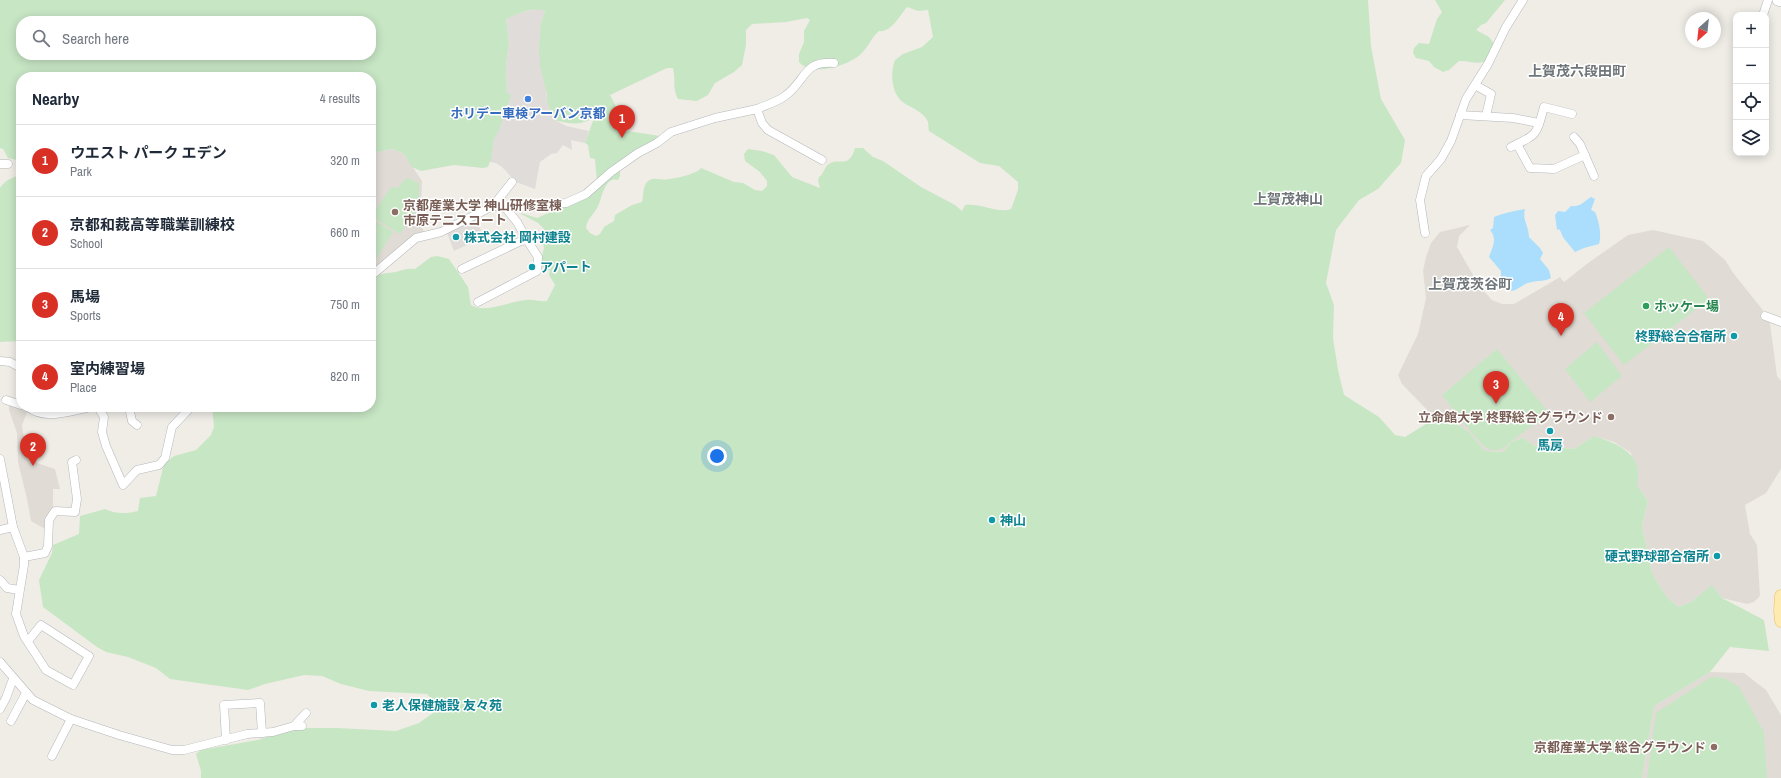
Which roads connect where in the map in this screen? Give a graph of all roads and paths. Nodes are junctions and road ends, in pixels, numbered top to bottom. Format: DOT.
graph roads {
  1 [pos="1522,0"];
  2 [pos="1768,0"];
  3 [pos="1764,12"];
  4 [pos="834,63"];
  5 [pos="1475,85"];
  6 [pos="757,109"];
  7 [pos="1572,114"];
  8 [pos="1460,115"];
  9 [pos="1486,116"];
  10 [pos="1539,124"];
  11 [pos="1574,137"];
  12 [pos="1585,155"];
  13 [pos="822,160"];
  14 [pos="1594,176"];
  15 [pos="512,182"];
  16 [pos="493,206"];
  17 [pos="504,206"];
  18 [pos="1425,234"];
  19 [pos="527,240"];
  20 [pos="462,269"];
  21 [pos="376,272"];
  22 [pos="478,302"];
  23 [pos="1765,316"];
  24 [pos="1781,322"];
  25 [pos="0,361"];
  26 [pos="16,365"];
  27 [pos="6,400"];
  28 [pos="16,404"];
  29 [pos="36,412"];
  30 [pos="71,412"];
  31 [pos="101,412"];
  32 [pos="130,412"];
  33 [pos="187,412"];
  34 [pos="137,425"];
  35 [pos="0,459"];
  36 [pos="76,460"];
  37 [pos="13,527"];
  38 [pos="0,530"];
  39 [pos="24,557"];
  40 [pos="0,580"];
  41 [pos="19,590"];
  42 [pos="1781,596"];
  43 [pos="1781,621"];
  44 [pos="28,641"];
  45 [pos="0,662"];
  46 [pos="13,679"];
  47 [pos="26,693"];
  48 [pos="0,709"];
  49 [pos="306,713"];
  50 [pos="71,719"];
  51 [pos="11,721"];
  52 [pos="262,732"];
  53 [pos="226,740"];
  54 [pos="52,756"];
  1 -- 5 [label="street"];
  2 -- 3 [label="street"];
  4 -- 6 [label="street"];
  5 -- 8 [label="street"];
  5 -- 9 [label="street"];
  6 -- 13 [label="street"];
  6 -- 17 [label="street"];
  7 -- 10 [label="street"];
  8 -- 9 [label="street"];
  8 -- 18 [label="street"];
  9 -- 10 [label="street"];
  10 -- 12 [label="street"];
  11 -- 12 [label="street"];
  12 -- 14 [label="street"];
  15 -- 16 [label="street"];
  16 -- 17 [label="street"];
  16 -- 21 [label="street"];
  17 -- 19 [label="street"];
  19 -- 20 [label="street"];
  19 -- 22 [label="street"];
  23 -- 24 [label="street"];
  25 -- 26 [label="street"];
  27 -- 28 [label="street"];
  29 -- 30 [label="street"];
  31 -- 33 [label="street"];
  32 -- 34 [label="street"];
  35 -- 37 [label="street"];
  36 -- 39 [label="street"];
  37 -- 38 [label="street"];
  37 -- 39 [label="street"];
  39 -- 41 [label="street"];
  40 -- 41 [label="street"];
  41 -- 44 [label="street"];
  42 -- 43 [label="main road"];
  44 -- 44 [label="street"];
  45 -- 46 [label="street"];
  46 -- 47 [label="street"];
  46 -- 48 [label="street"];
  47 -- 50 [label="street"];
  47 -- 51 [label="street"];
  49 -- 52 [label="street"];
  50 -- 53 [label="street"];
  50 -- 54 [label="street"];
  52 -- 53 [label="street"];
  52 -- 53 [label="street"];
}
